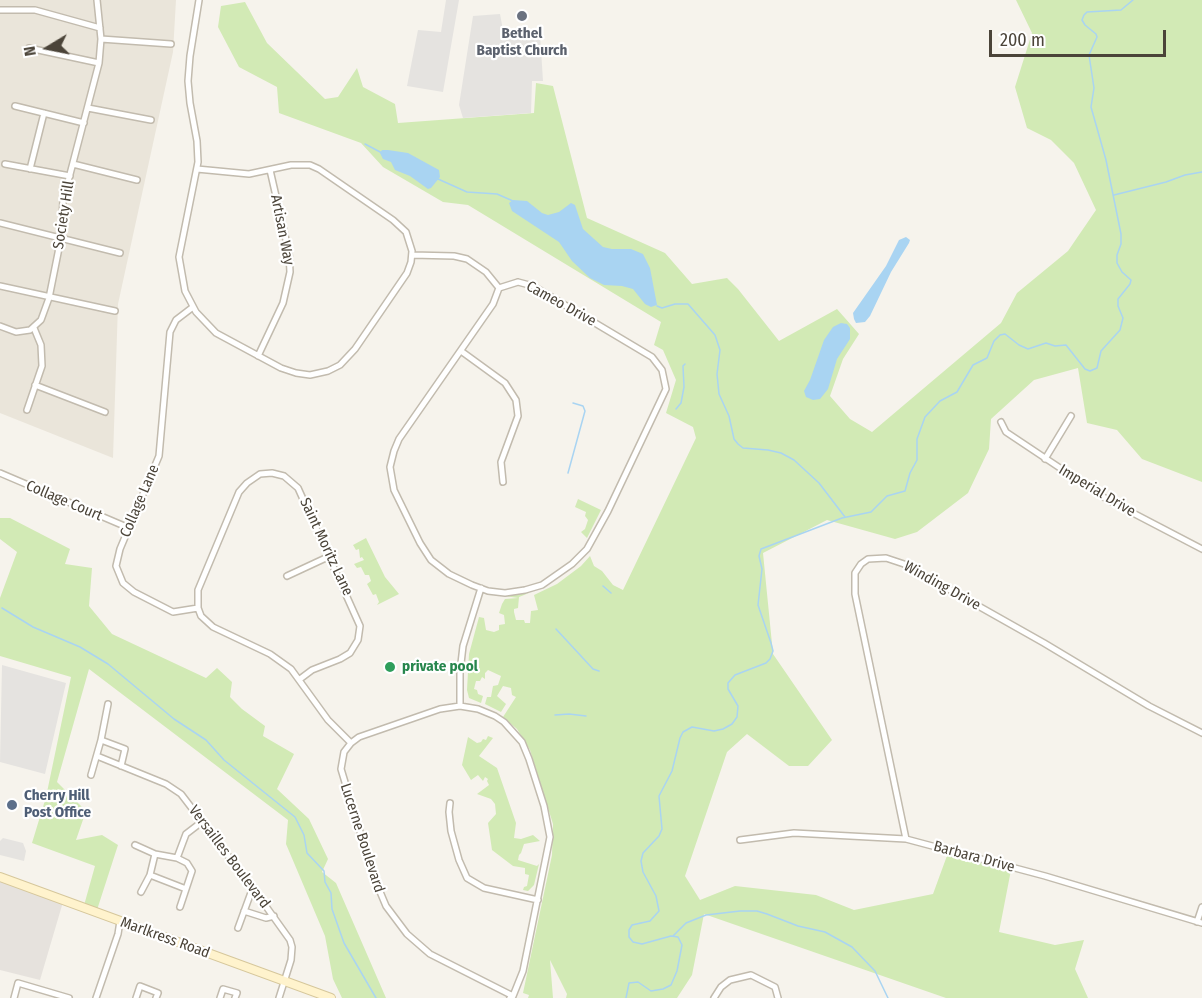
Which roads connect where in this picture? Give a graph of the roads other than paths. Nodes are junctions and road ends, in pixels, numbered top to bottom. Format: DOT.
graph roads {
  1 [pos="97,0"];
  2 [pos="199,0"];
  3 [pos="0,10"];
  4 [pos="100,28"];
  5 [pos="101,39"];
  6 [pos="171,44"];
  7 [pos="30,48"];
  8 [pos="99,63"];
  9 [pos="15,106"];
  10 [pos="88,108"];
  11 [pos="44,113"];
  12 [pos="151,120"];
  13 [pos="84,123"];
  14 [pos="5,164"];
  15 [pos="73,165"];
  16 [pos="30,169"];
  17 [pos="197,169"];
  18 [pos="270,170"];
  19 [pos="70,176"];
  20 [pos="137,180"];
  21 [pos="0,223"];
  22 [pos="61,238"];
  23 [pos="120,253"];
  24 [pos="412,255"];
  25 [pos="0,286"];
  26 [pos="499,288"];
  27 [pos="49,298"];
  28 [pos="193,307"];
  29 [pos="115,311"];
  30 [pos="0,327"];
  31 [pos="34,328"];
  32 [pos="460,351"];
  33 [pos="258,356"];
  34 [pos="35,385"];
  35 [pos="27,410"];
  36 [pos="105,412"];
  37 [pos="1071,416"];
  38 [pos="1001,422"];
  39 [pos="1045,459"];
  40 [pos="0,473"];
  41 [pos="503,482"];
  42 [pos="129,528"];
  43 [pos="1202,549"];
  44 [pos="330,556"];
  45 [pos="287,576"];
  46 [pos="481,588"];
  47 [pos="198,608"];
  48 [pos="300,679"];
  49 [pos="108,704"];
  50 [pos="460,706"];
  51 [pos="1202,733"];
  52 [pos="101,740"];
  53 [pos="351,743"];
  54 [pos="97,756"];
  55 [pos="121,766"];
  56 [pos="91,775"];
  57 [pos="450,803"];
  58 [pos="203,821"];
  59 [pos="906,839"];
  60 [pos="740,840"];
  61 [pos="135,845"];
  62 [pos="155,854"];
  63 [pos="177,858"];
  64 [pos="150,875"];
  65 [pos="0,878"];
  66 [pos="253,887"];
  67 [pos="186,889"];
  68 [pos="141,892"];
  69 [pos="537,900"];
  70 [pos="180,907"];
  71 [pos="1202,907"];
  72 [pos="244,911"];
  73 [pos="274,916"];
  74 [pos="120,921"];
  75 [pos="1200,922"];
  76 [pos="238,928"];
  77 [pos="285,982"];
  78 [pos="512,997"];
  79 [pos="14,998"];
  80 [pos="69,998"];
  81 [pos="96,998"];
  82 [pos="136,998"];
  83 [pos="156,998"];
  84 [pos="220,998"];
  85 [pos="235,998"];
  86 [pos="279,998"];
  87 [pos="331,998"];
  88 [pos="714,998"];
  89 [pos="778,998"];
  1 -- 4 [label="street, Society Hill"];
  2 -- 17 [label="street"];
  3 -- 4 [label="street"];
  4 -- 5 [label="street, Society Hill"];
  5 -- 6 [label="street"];
  5 -- 8 [label="street, Society Hill"];
  7 -- 8 [label="street"];
  8 -- 10 [label="street, Society Hill"];
  9 -- 11 [label="street"];
  10 -- 12 [label="street"];
  10 -- 13 [label="street, Society Hill"];
  11 -- 13 [label="street"];
  11 -- 16 [label="street"];
  13 -- 15 [label="street, Society Hill"];
  14 -- 16 [label="street"];
  15 -- 19 [label="street, Society Hill"];
  15 -- 20 [label="street"];
  16 -- 19 [label="street"];
  17 -- 18 [label="street"];
  17 -- 28 [label="street"];
  18 -- 24 [label="street"];
  18 -- 33 [label="street, Artisan Way"];
  19 -- 22 [label="street, Society Hill"];
  21 -- 22 [label="street"];
  22 -- 23 [label="street"];
  22 -- 27 [label="street, Society Hill"];
  24 -- 26 [label="street"];
  24 -- 33 [label="street"];
  25 -- 27 [label="street"];
  26 -- 32 [label="street, Cameo Drive"];
  26 -- 46 [label="street, Cameo Drive"];
  27 -- 29 [label="street"];
  27 -- 31 [label="street, Society Hill"];
  28 -- 33 [label="street"];
  28 -- 42 [label="street, Collage Lane"];
  30 -- 31 [label="street"];
  31 -- 34 [label="street"];
  32 -- 41 [label="street"];
  32 -- 46 [label="street, Cameo Drive"];
  34 -- 35 [label="street"];
  34 -- 36 [label="street"];
  37 -- 39 [label="street"];
  38 -- 39 [label="street, Imperial Drive"];
  39 -- 43 [label="street, Imperial Drive"];
  40 -- 42 [label="street, Collage Court"];
  42 -- 47 [label="street, Collage Lane"];
  44 -- 45 [label="street"];
  44 -- 47 [label="street, Saint Moritz Lane"];
  44 -- 48 [label="street, Saint Moritz Lane"];
  46 -- 50 [label="street"];
  47 -- 48 [label="street"];
  48 -- 53 [label="street"];
  49 -- 52 [label="street"];
  50 -- 53 [label="street, Lucerne Boulevard"];
  50 -- 69 [label="street, Lucerne Boulevard"];
  51 -- 59 [label="street, Winding Drive"];
  52 -- 54 [label="street"];
  52 -- 55 [label="street"];
  53 -- 78 [label="street, Lucerne Boulevard"];
  54 -- 55 [label="street, Versailles Boulevard"];
  54 -- 56 [label="street"];
  55 -- 58 [label="street, Versailles Boulevard"];
  57 -- 69 [label="street"];
  58 -- 63 [label="street"];
  58 -- 66 [label="street, Versailles Boulevard"];
  59 -- 60 [label="street, Barbara Drive"];
  59 -- 75 [label="street, Barbara Drive"];
  61 -- 62 [label="street"];
  62 -- 63 [label="street"];
  62 -- 64 [label="street"];
  63 -- 67 [label="street"];
  64 -- 67 [label="street"];
  64 -- 68 [label="street"];
  65 -- 74 [label="street, Marlkress Road"];
  66 -- 72 [label="street"];
  66 -- 73 [label="street, Versailles Boulevard"];
  67 -- 70 [label="street"];
  69 -- 78 [label="street, Lucerne Boulevard"];
  71 -- 75 [label="street"];
  72 -- 73 [label="street"];
  72 -- 76 [label="street"];
  73 -- 77 [label="street, Versailles Boulevard"];
  74 -- 77 [label="street, Marlkress Road"];
  74 -- 81 [label="street"];
  77 -- 86 [label="street, Versailles Boulevard"];
  77 -- 87 [label="street, Marlkress Road"];
  79 -- 80 [label="street"];
  82 -- 83 [label="street"];
  84 -- 85 [label="street"];
  88 -- 89 [label="street"];
}
